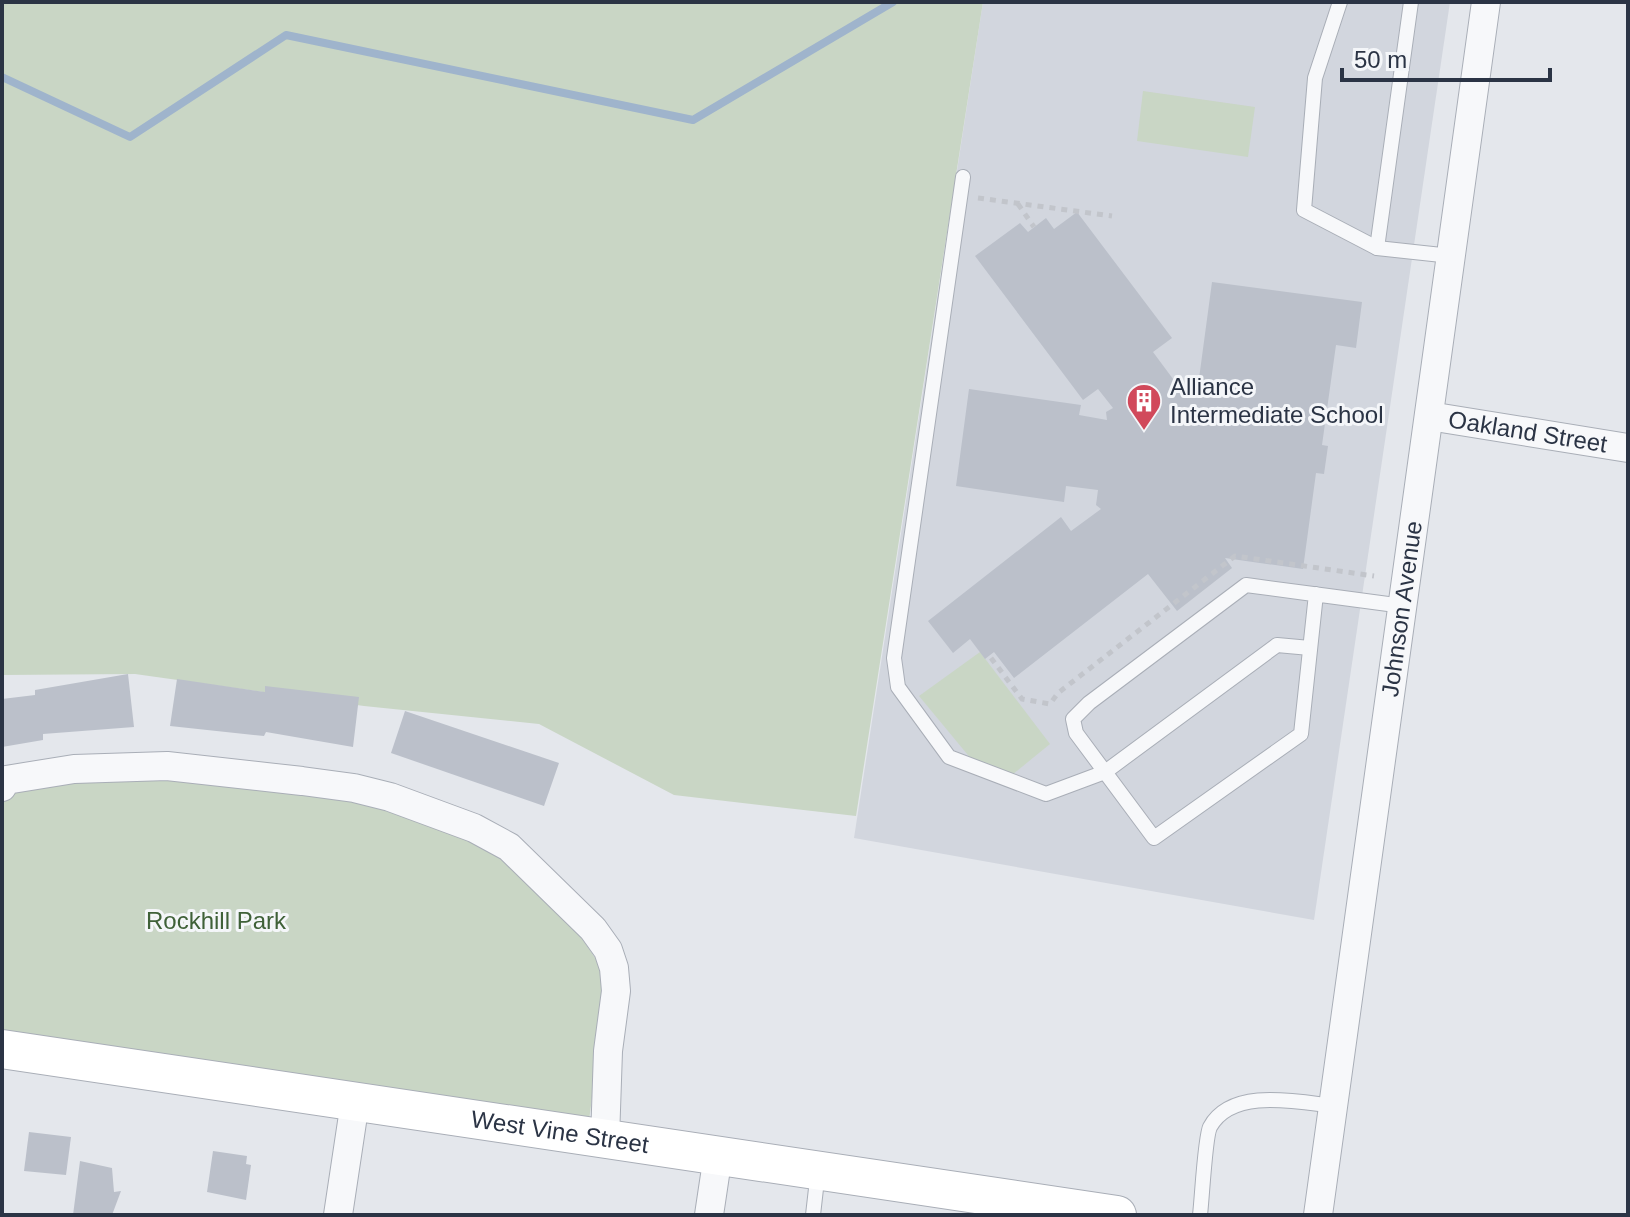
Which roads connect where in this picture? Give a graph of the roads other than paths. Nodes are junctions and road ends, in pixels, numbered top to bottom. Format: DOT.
graph roads {
  1 [pos="1340,2"];
  2 [pos="1411,2"];
  3 [pos="1486,2"];
  4 [pos="963,177"];
  5 [pos="1377,248"];
  6 [pos="1451,256"];
  7 [pos="1429,416"];
  8 [pos="1628,448"];
  9 [pos="1316,594"];
  10 [pos="1403,606"];
  11 [pos="1310,648"];
  12 [pos="1105,772"];
  13 [pos="2,787"];
  14 [pos="2,1049"];
  15 [pos="355,1102"];
  16 [pos="1334,1106"];
  17 [pos="605,1139"];
  18 [pos="718,1155"];
  19 [pos="818,1170"];
  20 [pos="338,1215"];
  21 [pos="709,1215"];
  22 [pos="813,1215"];
  23 [pos="1117,1215"];
  24 [pos="1200,1215"];
  25 [pos="1318,1215"];
  1 -- 5 [label="lane"];
  2 -- 5 [label="lane"];
  3 -- 6 [label="street, Johnson Avenue"];
  4 -- 12 [label="lane"];
  5 -- 6 [label="lane"];
  6 -- 7 [label="street, Johnson Avenue"];
  7 -- 8 [label="street, Oakland Street"];
  7 -- 10 [label="street, Johnson Avenue"];
  9 -- 10 [label="lane"];
  9 -- 11 [label="lane"];
  9 -- 12 [label="lane"];
  10 -- 16 [label="street, Johnson Avenue"];
  11 -- 12 [label="lane"];
  11 -- 12 [label="lane"];
  13 -- 17 [label="street"];
  14 -- 15 [label="street, West Vine Street"];
  15 -- 17 [label="street, West Vine Street"];
  15 -- 20 [label="street"];
  16 -- 24 [label="lane"];
  16 -- 25 [label="street, Johnson Avenue"];
  17 -- 18 [label="street, West Vine Street"];
  18 -- 19 [label="street, West Vine Street"];
  18 -- 21 [label="street"];
  19 -- 22 [label="lane"];
  19 -- 23 [label="street, West Vine Street"];
}
